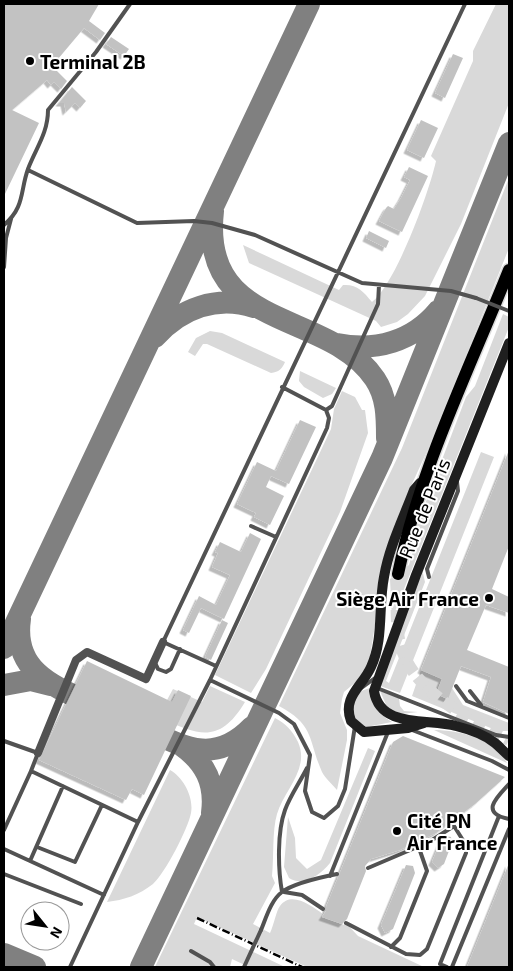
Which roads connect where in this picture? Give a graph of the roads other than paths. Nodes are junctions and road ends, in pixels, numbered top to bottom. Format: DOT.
graph roads {
  1 [pos="130,4"];
  2 [pos="465,4"];
  3 [pos="28,170"];
  4 [pos="11,219"];
  5 [pos="4,224"];
  6 [pos="4,267"];
  7 [pos="509,270"];
  8 [pos="336,273"];
  9 [pos="379,285"];
  10 [pos="509,311"];
  11 [pos="509,343"];
  12 [pos="282,387"];
  13 [pos="326,410"];
  14 [pos="456,475"];
  15 [pos="425,476"];
  16 [pos="251,526"];
  17 [pos="276,537"];
  18 [pos="398,574"];
  19 [pos="428,578"];
  20 [pos="163,642"];
  21 [pos="180,649"];
  22 [pos="154,661"];
  23 [pos="216,666"];
  24 [pos="379,673"];
  25 [pos="210,680"];
  26 [pos="456,686"];
  27 [pos="375,687"];
  28 [pos="470,691"];
  29 [pos="354,692"];
  30 [pos="482,707"];
  31 [pos="509,718"];
  32 [pos="424,723"];
  33 [pos="355,726"];
  34 [pos="408,728"];
  35 [pos="389,731"];
  36 [pos="509,737"];
  37 [pos="4,741"];
  38 [pos="38,753"];
  39 [pos="509,756"];
  40 [pos="309,764"];
  41 [pos="509,770"];
  42 [pos="31,771"];
  43 [pos="509,784"];
  44 [pos="63,786"];
  45 [pos="102,805"];
  46 [pos="499,816"];
  47 [pos="509,819"];
  48 [pos="138,822"];
  49 [pos="509,829"];
  50 [pos="4,830"];
  51 [pos="37,847"];
  52 [pos="419,848"];
  53 [pos="4,849"];
  54 [pos="30,861"];
  55 [pos="368,868"];
  56 [pos="4,874"];
  57 [pos="337,874"];
  58 [pos="330,876"];
  59 [pos="282,892"];
  60 [pos="104,895"];
  61 [pos="81,904"];
  62 [pos="323,909"];
  63 [pos="346,923"];
  64 [pos="392,946"];
  65 [pos="191,951"];
  66 [pos="70,967"];
  67 [pos="214,967"];
  68 [pos="243,967"];
  69 [pos="448,967"];
  70 [pos="452,967"];
  1 -- 3 [label="lane"];
  2 -- 8 [label="lane"];
  3 -- 4 [label="lane"];
  3 -- 8 [label="lane"];
  4 -- 5 [label="lane"];
  4 -- 6 [label="lane"];
  7 -- 15 [label="main road"];
  8 -- 9 [label="lane"];
  8 -- 12 [label="lane"];
  9 -- 10 [label="lane, bridge"];
  9 -- 13 [label="lane"];
  11 -- 14 [label="street, Rue de Paris"];
  12 -- 13 [label="lane"];
  12 -- 20 [label="lane"];
  13 -- 17 [label="lane"];
  14 -- 19 [label="lane"];
  14 -- 24 [label="street, Rue de Paris"];
  15 -- 18 [label="main road"];
  15 -- 29 [label="street"];
  16 -- 17 [label="lane"];
  17 -- 23 [label="lane"];
  20 -- 21 [label="lane"];
  20 -- 22 [label="street"];
  21 -- 22 [label="lane"];
  21 -- 23 [label="lane"];
  22 -- 38 [label="street"];
  23 -- 25 [label="lane"];
  24 -- 27 [label="street, Rue de Paris"];
  24 -- 29 [label="lane"];
  25 -- 40 [label="lane"];
  25 -- 48 [label="lane"];
  26 -- 30 [label="lane"];
  27 -- 32 [label="street"];
  27 -- 36 [label="lane"];
  28 -- 30 [label="lane"];
  29 -- 33 [label="street"];
  30 -- 31 [label="lane"];
  32 -- 34 [label="street"];
  32 -- 39 [label="street"];
  33 -- 35 [label="street"];
  33 -- 40 [label="lane"];
  34 -- 35 [label="street"];
  34 -- 41 [label="lane"];
  35 -- 58 [label="lane"];
  37 -- 38 [label="lane"];
  38 -- 42 [label="lane"];
  40 -- 59 [label="lane"];
  42 -- 44 [label="lane"];
  42 -- 50 [label="lane"];
  43 -- 46 [label="lane"];
  44 -- 45 [label="lane"];
  44 -- 51 [label="lane"];
  45 -- 48 [label="lane"];
  45 -- 51 [label="lane"];
  46 -- 47 [label="lane"];
  46 -- 69 [label="lane"];
  48 -- 60 [label="lane"];
  49 -- 70 [label="lane"];
  51 -- 54 [label="lane"];
  52 -- 55 [label="lane"];
  52 -- 64 [label="lane"];
  52 -- 64 [label="lane"];
  53 -- 54 [label="lane"];
  54 -- 60 [label="lane"];
  56 -- 61 [label="lane"];
  57 -- 58 [label="lane"];
  58 -- 59 [label="lane"];
  59 -- 62 [label="lane"];
  59 -- 68 [label="lane, bridge"];
  60 -- 66 [label="lane"];
  63 -- 64 [label="lane"];
  65 -- 67 [label="lane"];
}
